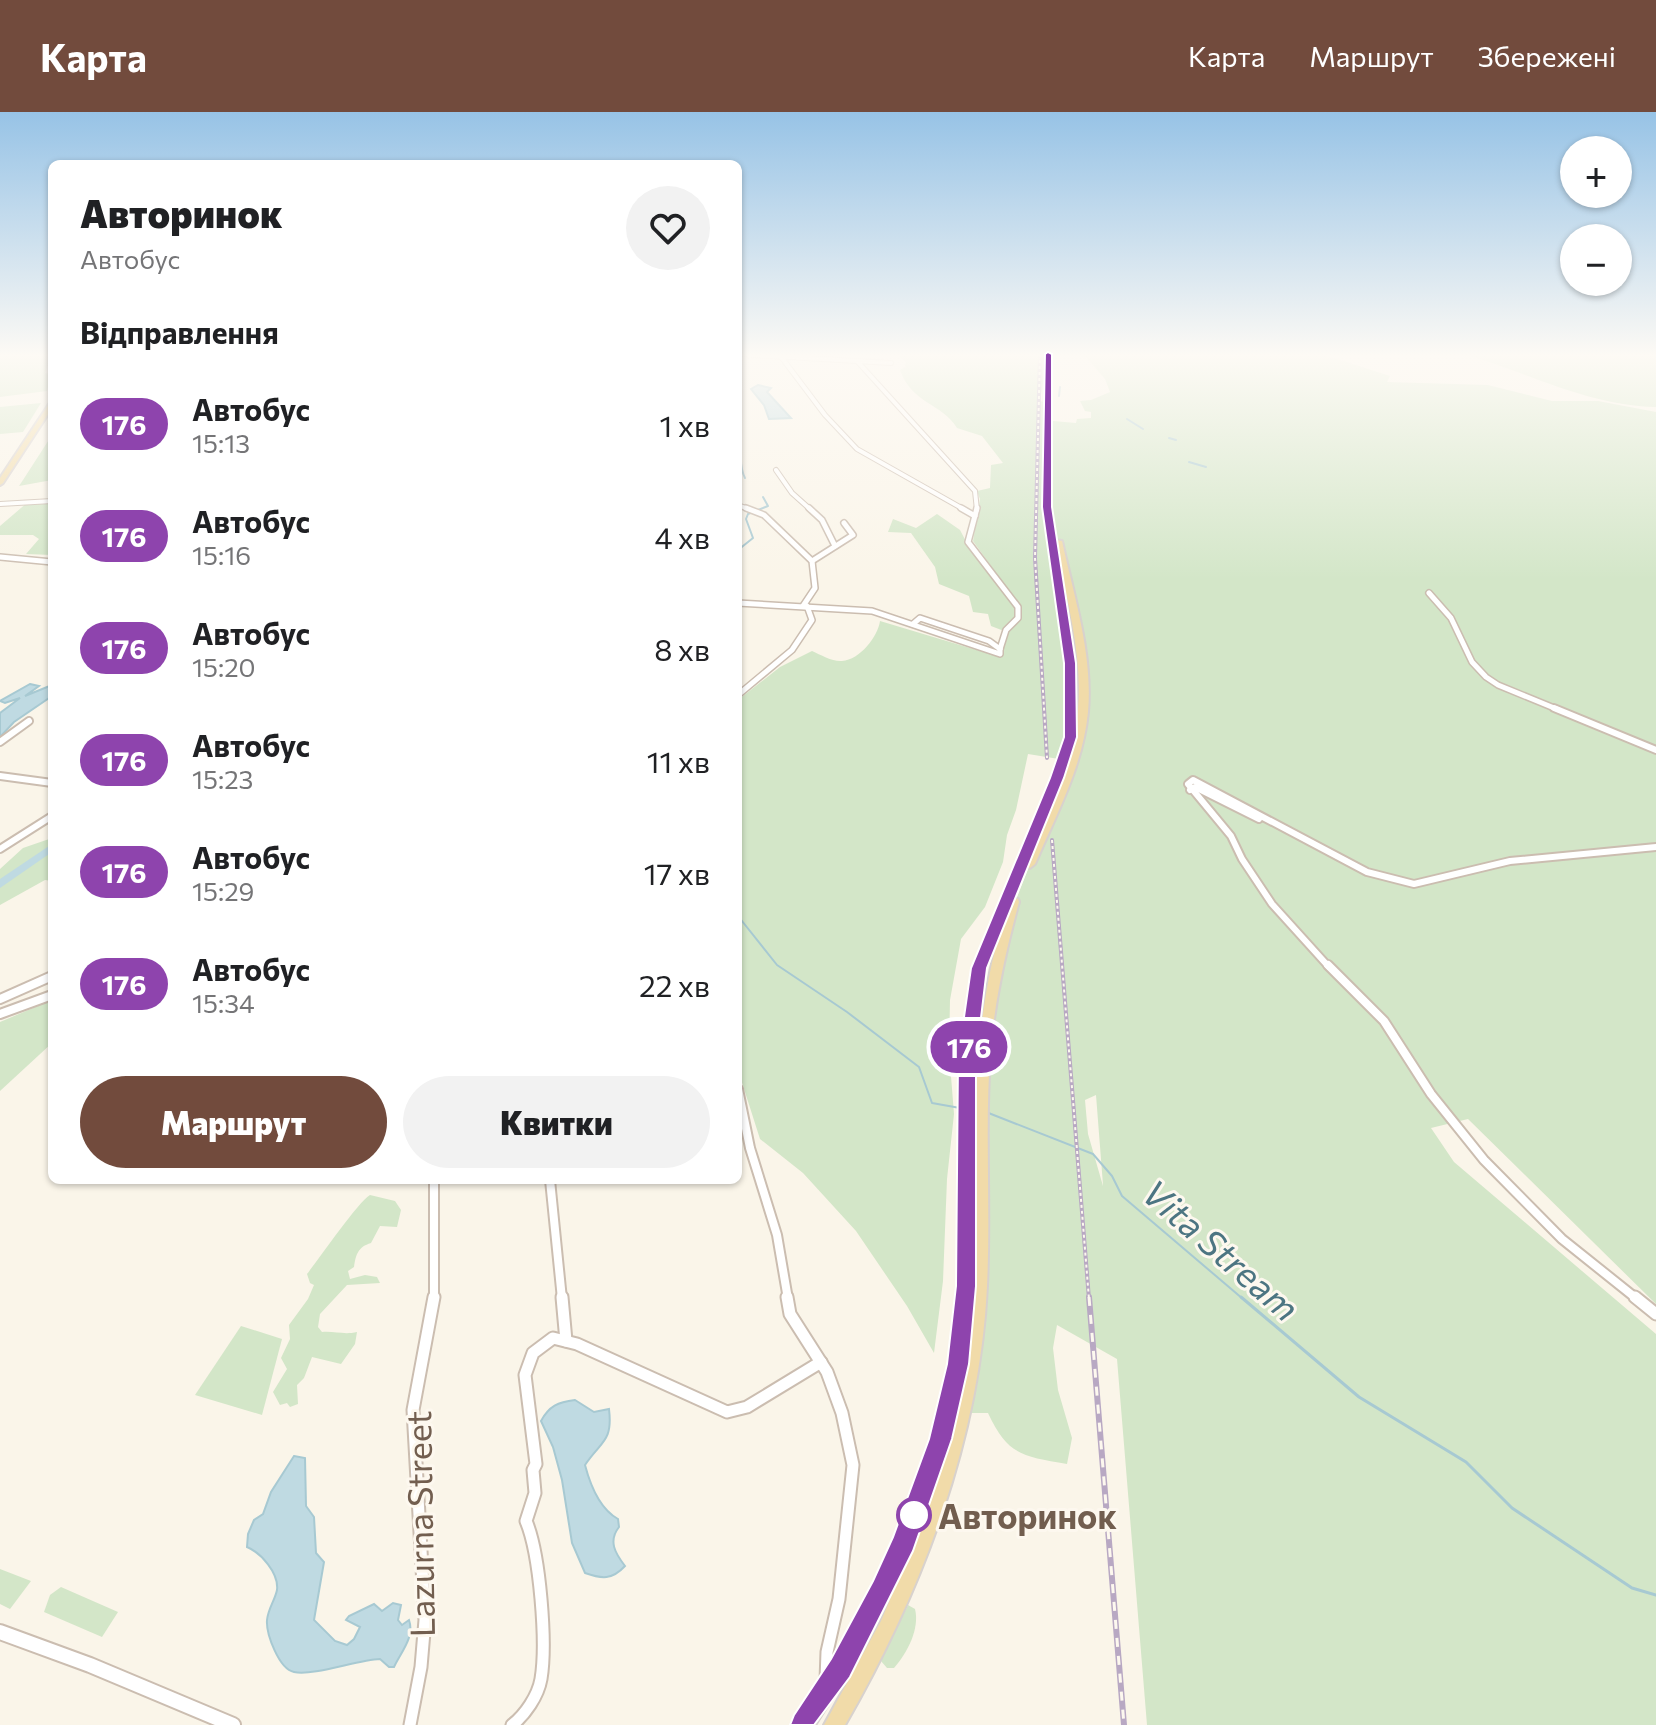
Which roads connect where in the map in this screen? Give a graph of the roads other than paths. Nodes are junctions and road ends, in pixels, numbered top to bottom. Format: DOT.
graph roads {
  1 [pos="35,429"];
  2 [pos="838,429"];
  3 [pos="919,429"];
  4 [pos="1049,429"];
  5 [pos="1051,429"];
  6 [pos="776,470"];
  7 [pos="0,483"];
  8 [pos="48,501"];
  9 [pos="0,504"];
  10 [pos="742,507"];
  11 [pos="975,516"];
  12 [pos="844,523"];
  13 [pos="835,546"];
  14 [pos="0,557"];
  15 [pos="812,561"];
  16 [pos="48,562"];
  17 [pos="1429,593"];
  18 [pos="742,603"];
  19 [pos="806,608"];
  20 [pos="742,692"];
  21 [pos="29,721"];
  22 [pos="0,742"];
  23 [pos="1656,750"];
  24 [pos="0,776"];
  25 [pos="48,782"];
  26 [pos="1190,790"];
  27 [pos="48,819"];
  28 [pos="1310,842"];
  29 [pos="1656,847"];
  30 [pos="0,849"];
  31 [pos="48,978"];
  32 [pos="48,996"];
  33 [pos="0,999"];
  34 [pos="0,1014"];
  35 [pos="742,1107"];
  36 [pos="972,1142"];
  37 [pos="434,1184"];
  38 [pos="550,1184"];
  39 [pos="1656,1314"];
  40 [pos="566,1341"];
  41 [pos="821,1362"];
  42 [pos="0,1632"];
  43 [pos="826,1691"];
  44 [pos="233,1725"];
  45 [pos="410,1725"];
  46 [pos="512,1725"];
  47 [pos="804,1725"];
  48 [pos="836,1725"];
  1 -- 7 [label="main road"];
  2 -- 11 [label="street"];
  3 -- 11 [label="street"];
  4 -- 36 [label="main road"];
  5 -- 36 [label="main road"];
  6 -- 13 [label="street"];
  8 -- 9 [label="street"];
  10 -- 15 [label="street"];
  11 -- 19 [label="street"];
  12 -- 13 [label="street"];
  13 -- 15 [label="street"];
  14 -- 16 [label="street"];
  15 -- 19 [label="street"];
  17 -- 23 [label="street"];
  18 -- 19 [label="street"];
  19 -- 20 [label="street"];
  21 -- 22 [label="street"];
  24 -- 25 [label="street"];
  26 -- 28 [label="street"];
  26 -- 28 [label="street"];
  26 -- 39 [label="street"];
  27 -- 30 [label="street"];
  28 -- 29 [label="street"];
  31 -- 33 [label="street"];
  32 -- 34 [label="street"];
  35 -- 41 [label="street"];
  36 -- 43 [label="main road"];
  36 -- 48 [label="main road"];
  37 -- 45 [label="street, Lazurna Street"];
  38 -- 40 [label="street"];
  40 -- 41 [label="street"];
  40 -- 46 [label="street"];
  41 -- 43 [label="street"];
  42 -- 44 [label="street"];
  43 -- 47 [label="main road"];
}
